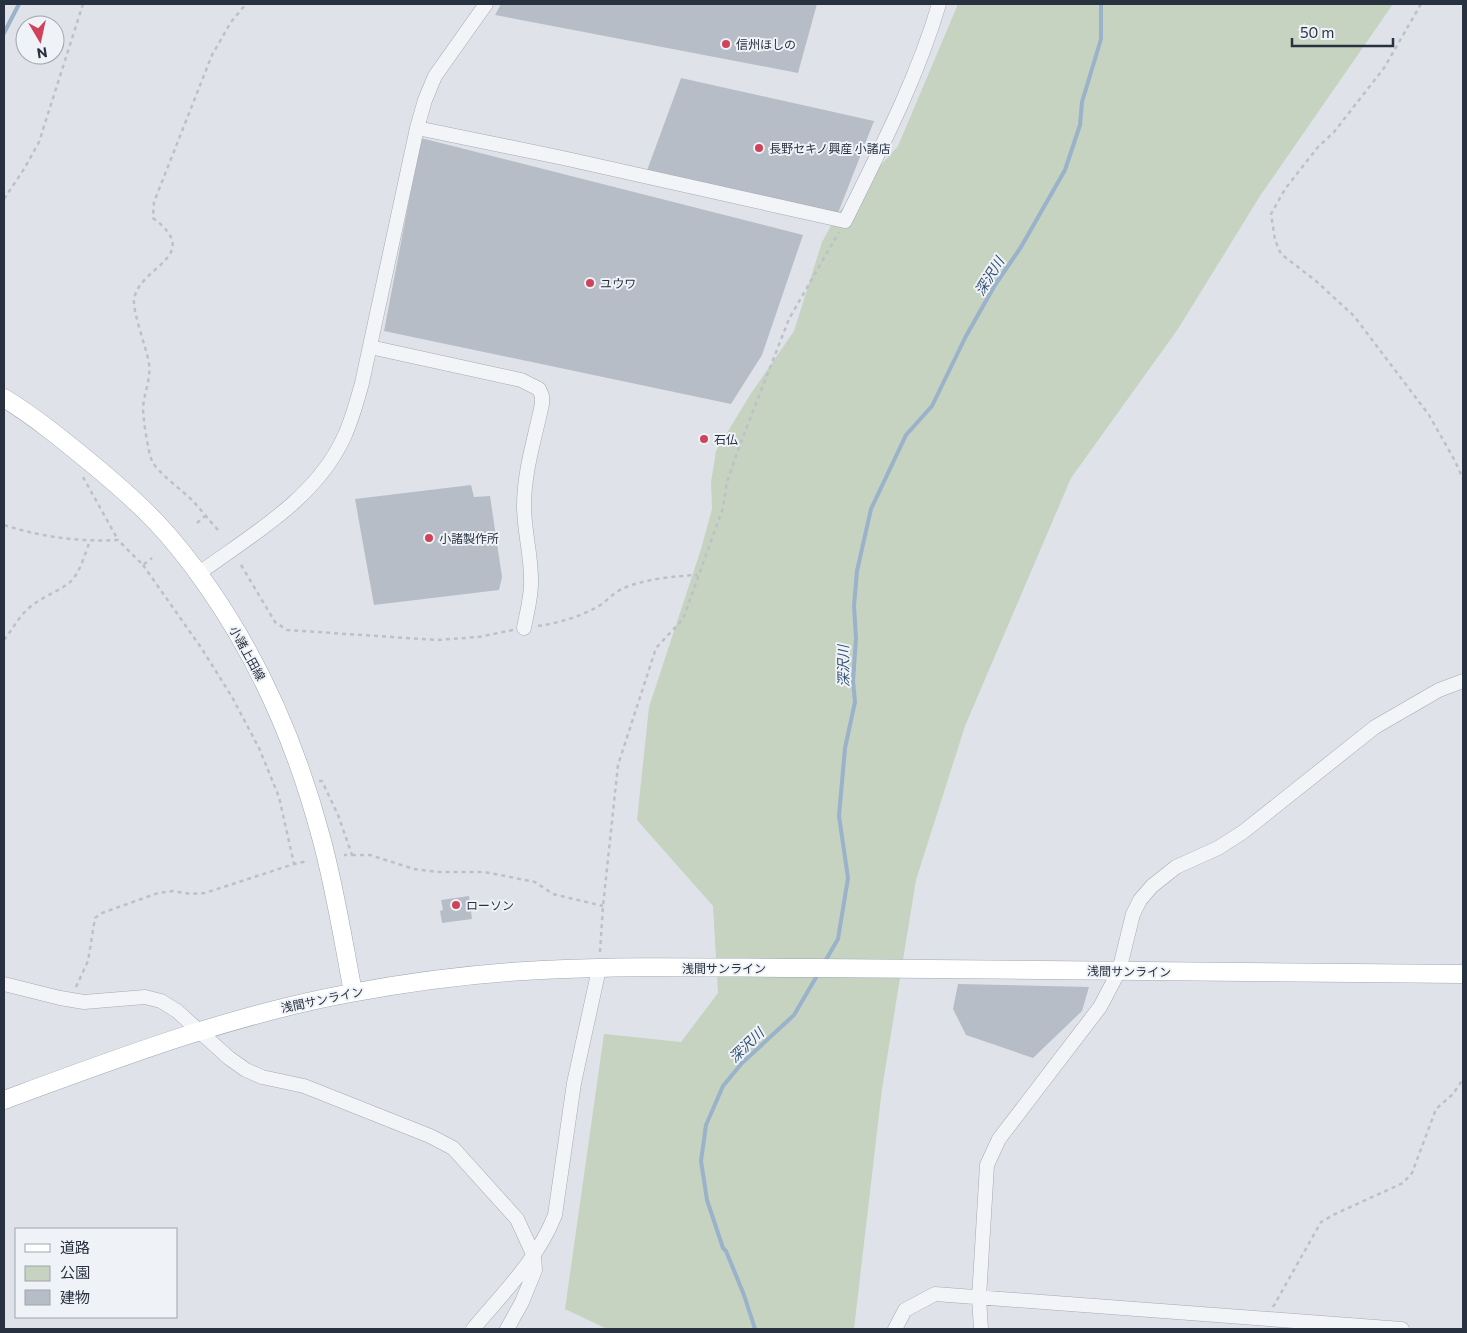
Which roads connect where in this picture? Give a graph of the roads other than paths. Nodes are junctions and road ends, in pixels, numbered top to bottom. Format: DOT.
graph roads {
  1 [pos="486,4"];
  2 [pos="939,4"];
  3 [pos="417,128"];
  4 [pos="370,347"];
  5 [pos="4,398"];
  6 [pos="198,574"];
  7 [pos="524,628"];
  8 [pos="1463,681"];
  9 [pos="599,969"];
  10 [pos="1119,971"];
  11 [pos="1463,974"];
  12 [pos="4,984"];
  13 [pos="352,992"];
  14 [pos="198,1030"];
  15 [pos="4,1100"];
  16 [pos="534,1256"];
  17 [pos="979,1298"];
  18 [pos="473,1329"];
  19 [pos="507,1329"];
  20 [pos="895,1329"];
  21 [pos="981,1329"];
  22 [pos="1402,1329"];
  1 -- 3 [label="street"];
  2 -- 3 [label="street"];
  3 -- 4 [label="street"];
  4 -- 6 [label="street"];
  4 -- 7 [label="street"];
  5 -- 6 [label="main road, 小諸上田線"];
  6 -- 13 [label="main road, 小諸上田線"];
  8 -- 10 [label="street"];
  9 -- 10 [label="main road, 浅間サンライン"];
  9 -- 13 [label="main road, 浅間サンライン"];
  9 -- 16 [label="street"];
  10 -- 11 [label="main road, 浅間サンライン"];
  10 -- 17 [label="street"];
  12 -- 14 [label="street"];
  13 -- 14 [label="main road, 浅間サンライン"];
  14 -- 15 [label="main road, 浅間サンライン"];
  14 -- 16 [label="street"];
  16 -- 18 [label="street"];
  16 -- 19 [label="street"];
  17 -- 20 [label="street"];
  17 -- 21 [label="street"];
  17 -- 22 [label="street"];
}
